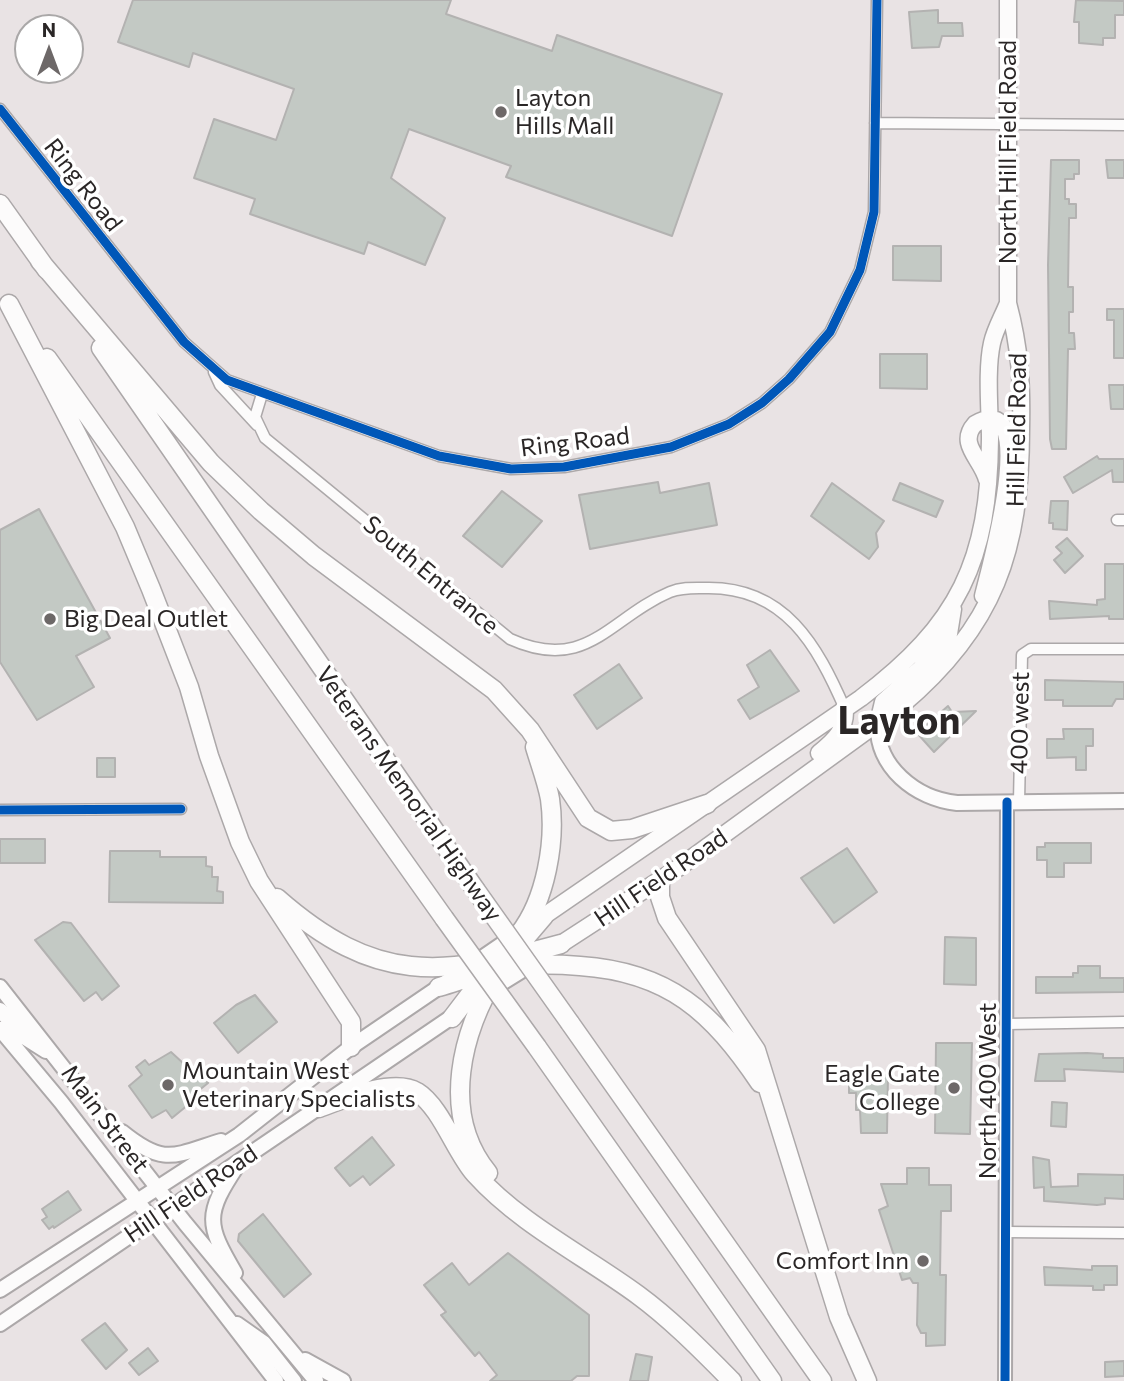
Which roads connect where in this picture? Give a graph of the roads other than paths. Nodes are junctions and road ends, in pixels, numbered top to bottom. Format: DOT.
graph roads {
  1 [pos="877,0"];
  2 [pos="1008,0"];
  3 [pos="0,108"];
  4 [pos="875,123"];
  5 [pos="1008,125"];
  6 [pos="1124,125"];
  7 [pos="0,204"];
  8 [pos="40,261"];
  9 [pos="5,298"];
  10 [pos="1008,303"];
  11 [pos="214,372"];
  12 [pos="262,394"];
  13 [pos="990,420"];
  14 [pos="257,425"];
  15 [pos="989,492"];
  16 [pos="955,600"];
  17 [pos="976,622"];
  18 [pos="1124,649"];
  19 [pos="845,709"];
  20 [pos="878,725"];
  21 [pos="530,730"];
  22 [pos="1124,801"];
  23 [pos="1013,802"];
  24 [pos="707,804"];
  25 [pos="181,809"];
  26 [pos="0,810"];
  27 [pos="740,824"];
  28 [pos="258,881"];
  29 [pos="660,881"];
  30 [pos="544,916"];
  31 [pos="522,930"];
  32 [pos="561,944"];
  33 [pos="530,965"];
  34 [pos="498,966"];
  35 [pos="468,967"];
  36 [pos="0,987"];
  37 [pos="439,987"];
  38 [pos="488,992"];
  39 [pos="0,1010"];
  40 [pos="452,1018"];
  41 [pos="1124,1022"];
  42 [pos="1007,1024"];
  43 [pos="0,1029"];
  44 [pos="0,1035"];
  45 [pos="15,1044"];
  46 [pos="351,1047"];
  47 [pos="57,1057"];
  48 [pos="768,1094"];
  49 [pos="319,1108"];
  50 [pos="104,1118"];
  51 [pos="239,1135"];
  52 [pos="241,1159"];
  53 [pos="159,1189"];
  54 [pos="138,1203"];
  55 [pos="173,1207"];
  56 [pos="521,1214"];
  57 [pos="151,1221"];
  58 [pos="1006,1232"];
  59 [pos="1124,1233"];
  60 [pos="0,1290"];
  61 [pos="250,1297"];
  62 [pos="222,1312"];
  63 [pos="0,1324"];
  64 [pos="292,1351"];
  65 [pos="276,1381"];
  66 [pos="294,1381"];
  67 [pos="316,1381"];
  68 [pos="343,1381"];
  69 [pos="732,1381"];
  70 [pos="772,1381"];
  71 [pos="822,1381"];
  72 [pos="867,1381"];
  73 [pos="1005,1381"];
  1 -- 4 [label="street, Ring Road"];
  2 -- 5 [label="main road, North Hill Field Road"];
  3 -- 11 [label="street, Ring Road"];
  4 -- 5 [label="street"];
  4 -- 12 [label="street, Ring Road"];
  5 -- 6 [label="street"];
  5 -- 10 [label="main road, North Hill Field Road"];
  7 -- 8 [label="highway, Veterans Memorial Highway"];
  8 -- 21 [label="highway"];
  8 -- 71 [label="highway, Veterans Memorial Highway, bridge"];
  9 -- 28 [label="highway"];
  9 -- 70 [label="highway, Veterans Memorial Highway, bridge"];
  10 -- 13 [label="main road, Hill Field Road"];
  10 -- 17 [label="main road, Hill Field Road"];
  11 -- 12 [label="street, Ring Road"];
  11 -- 14 [label="street, South Entrance"];
  12 -- 14 [label="street"];
  13 -- 15 [label="main road, Hill Field Road"];
  13 -- 15 [label="main road"];
  13 -- 17 [label="main road"];
  14 -- 19 [label="street, South Entrance"];
  15 -- 16 [label="main road, Hill Field Road"];
  16 -- 19 [label="main road, Hill Field Road"];
  16 -- 20 [label="main road"];
  17 -- 20 [label="main road, Hill Field Road"];
  18 -- 23 [label="street, 400 west"];
  19 -- 24 [label="main road, Hill Field Road"];
  19 -- 27 [label="main road"];
  20 -- 23 [label="main road"];
  20 -- 27 [label="main road, Hill Field Road"];
  21 -- 24 [label="highway"];
  21 -- 31 [label="highway"];
  22 -- 23 [label="main road"];
  23 -- 42 [label="street, North 400 West"];
  24 -- 30 [label="main road, Hill Field Road"];
  25 -- 26 [label="street"];
  27 -- 29 [label="main road, Hill Field Road"];
  28 -- 35 [label="highway"];
  28 -- 46 [label="highway"];
  29 -- 32 [label="main road, Hill Field Road"];
  29 -- 48 [label="highway"];
  30 -- 31 [label="main road, Hill Field Road"];
  30 -- 34 [label="highway"];
  31 -- 34 [label="highway"];
  31 -- 35 [label="main road, Hill Field Road"];
  32 -- 33 [label="main road, Hill Field Road"];
  32 -- 34 [label="highway"];
  33 -- 34 [label="highway"];
  33 -- 38 [label="main road, Hill Field Road"];
  33 -- 48 [label="highway"];
  34 -- 35 [label="highway"];
  34 -- 37 [label="highway"];
  34 -- 38 [label="highway"];
  34 -- 40 [label="highway"];
  35 -- 37 [label="main road, Hill Field Road"];
  36 -- 47 [label="main road, Main Street"];
  37 -- 46 [label="main road, Hill Field Road"];
  38 -- 40 [label="main road, Hill Field Road"];
  38 -- 56 [label="highway"];
  39 -- 47 [label="main road"];
  40 -- 49 [label="main road, Hill Field Road"];
  41 -- 42 [label="street"];
  42 -- 58 [label="street, North 400 West"];
  43 -- 45 [label="main road, Main Street"];
  44 -- 45 [label="main road"];
  45 -- 54 [label="main road, Main Street"];
  46 -- 51 [label="main road, Hill Field Road"];
  47 -- 50 [label="main road, Main Street"];
  48 -- 72 [label="highway"];
  49 -- 52 [label="main road, Hill Field Road"];
  49 -- 56 [label="highway"];
  50 -- 51 [label="main road"];
  50 -- 53 [label="main road, Main Street"];
  51 -- 53 [label="main road, Hill Field Road"];
  52 -- 55 [label="main road, Hill Field Road"];
  52 -- 61 [label="main road"];
  53 -- 54 [label="main road, Hill Field Road"];
  53 -- 55 [label="main road, Main Street"];
  54 -- 57 [label="main road, Main Street"];
  54 -- 60 [label="main road, Hill Field Road"];
  55 -- 57 [label="main road, Hill Field Road"];
  55 -- 61 [label="main road, Main Street"];
  56 -- 69 [label="highway"];
  57 -- 62 [label="main road, Main Street"];
  57 -- 63 [label="main road, Hill Field Road"];
  58 -- 59 [label="street"];
  58 -- 73 [label="street, North 400 West"];
  61 -- 64 [label="main road, Main Street"];
  62 -- 65 [label="main road, Main Street"];
  62 -- 66 [label="main road"];
  64 -- 67 [label="main road, Main Street"];
  64 -- 68 [label="main road"];
}
